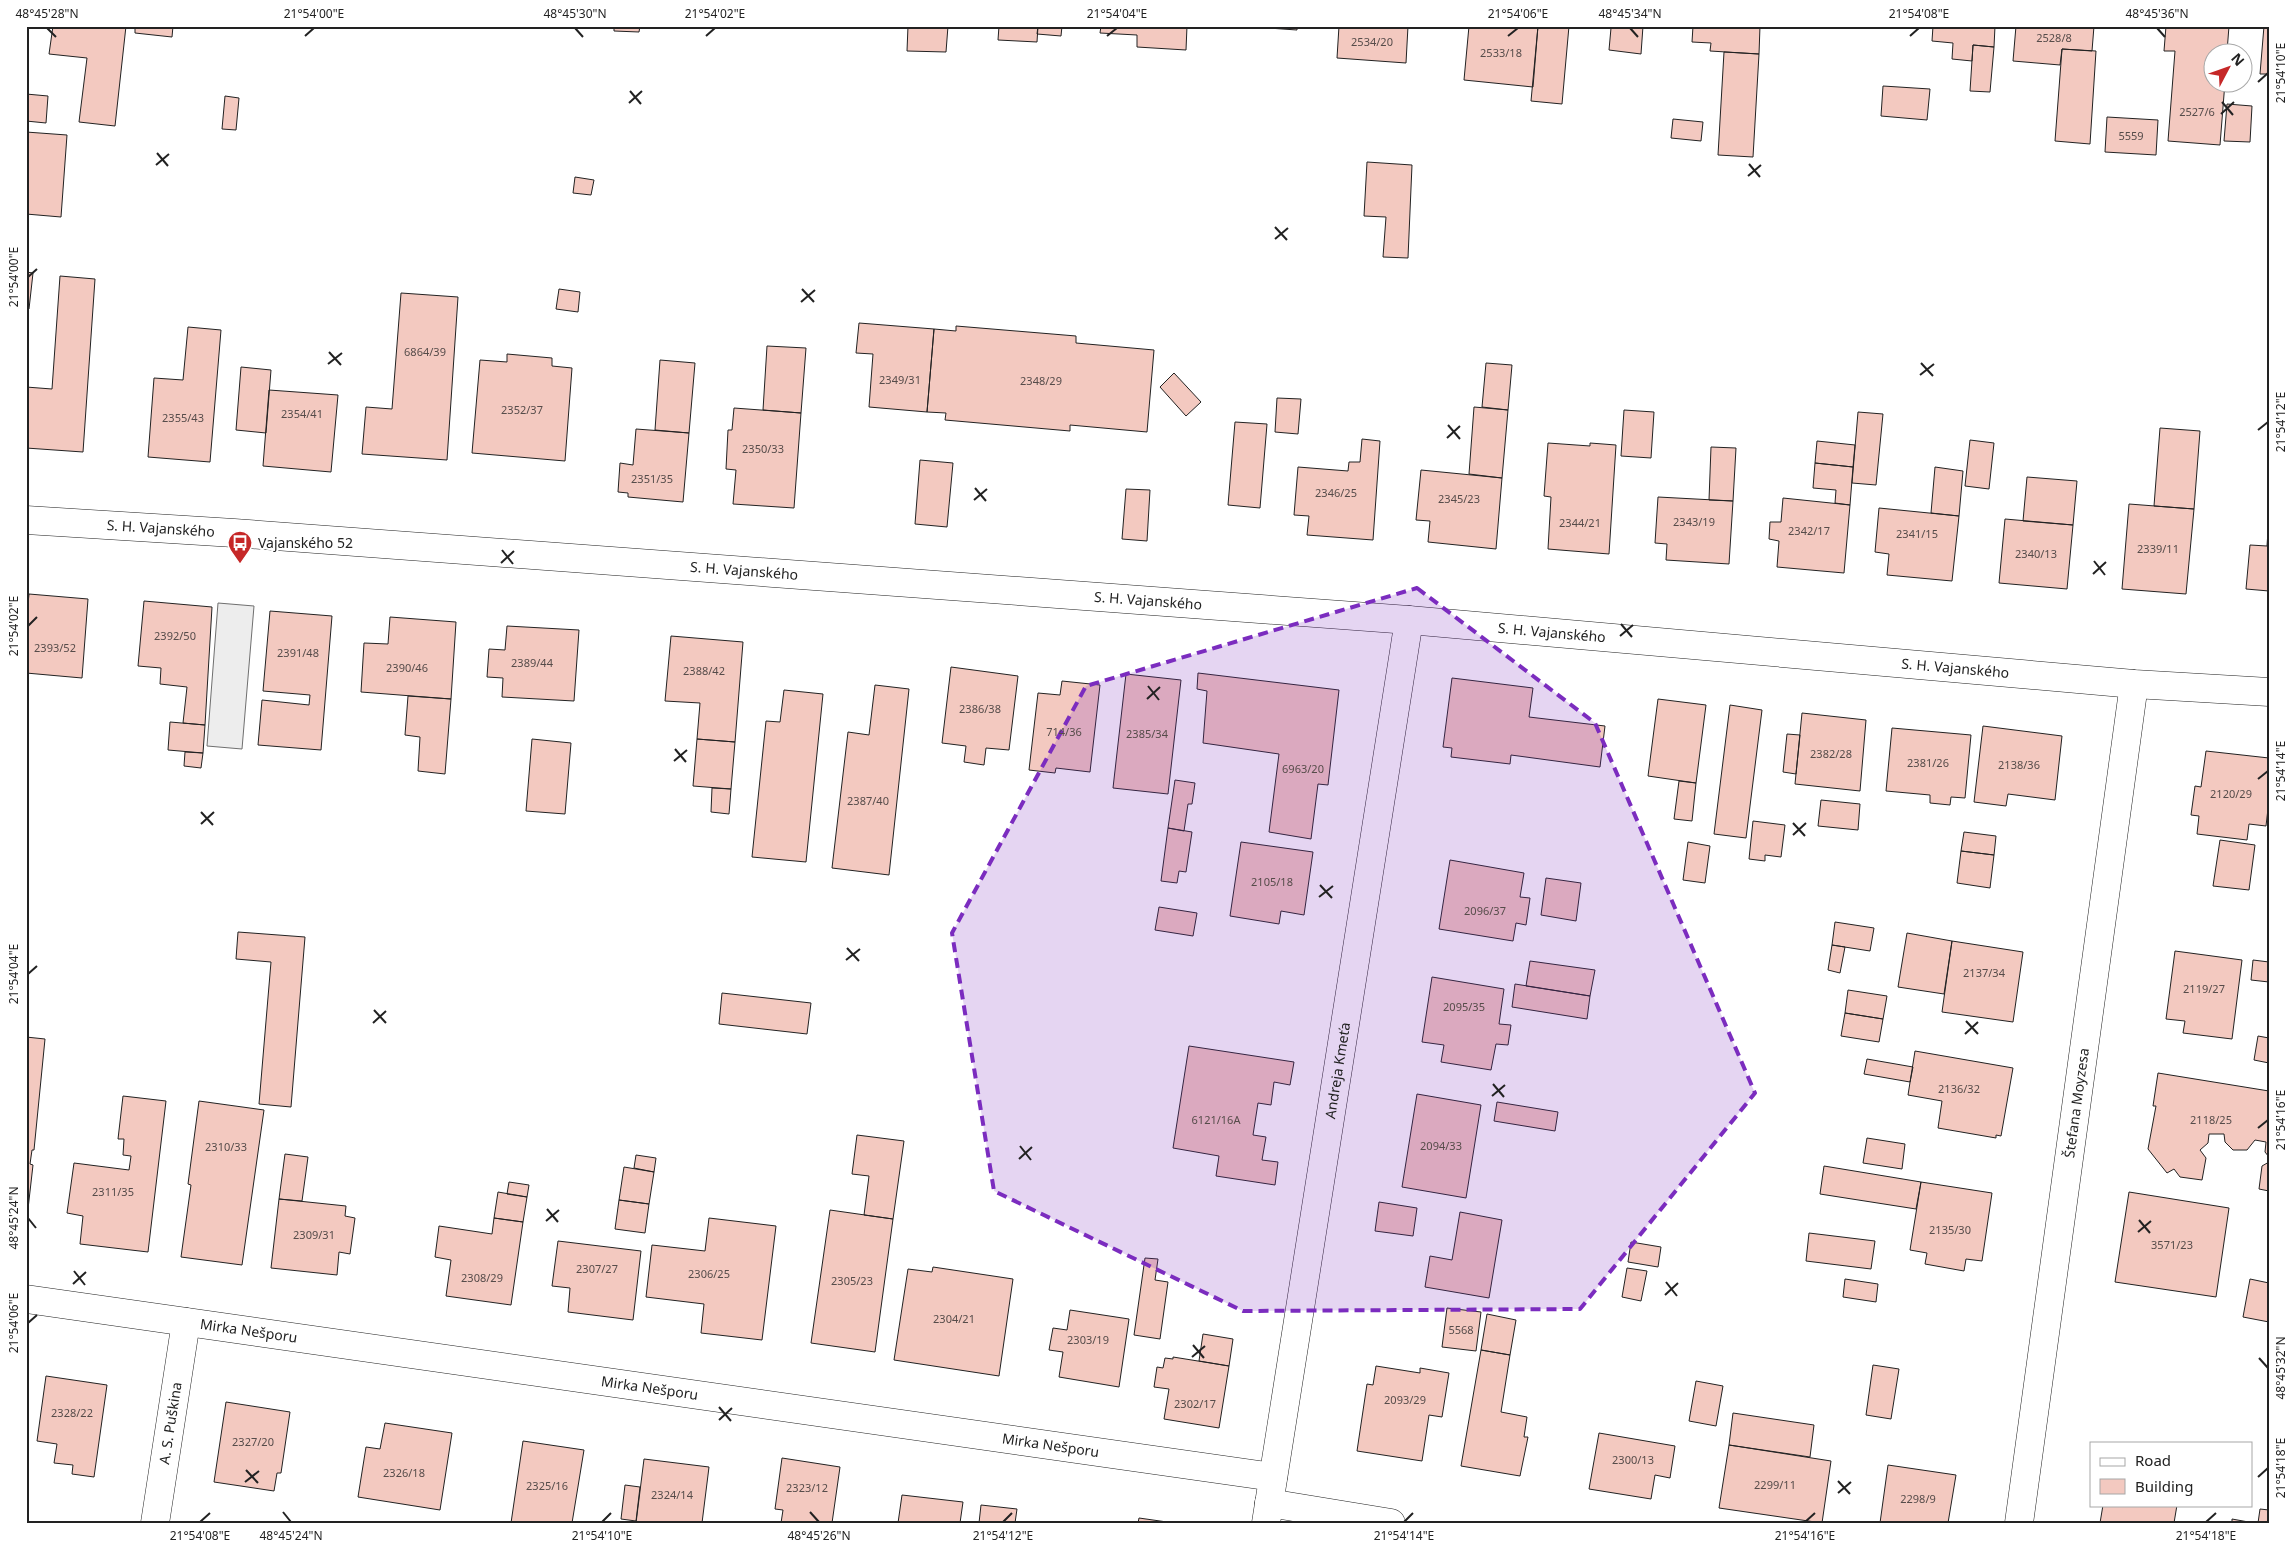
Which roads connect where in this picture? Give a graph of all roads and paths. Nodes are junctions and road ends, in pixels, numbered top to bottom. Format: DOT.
graph roads {
  1 [pos="26,520"];
  2 [pos="1409,620"];
  3 [pos="2134,684"];
  4 [pos="2269,692"];
  5 [pos="26,1299"];
  6 [pos="186,1322"];
  7 [pos="1273,1477"];
  8 [pos="1267,1513"];
  9 [pos="155,1523"];
  10 [pos="1391,1523"];
  11 [pos="2019,1523"];
  1 -- 2 [label="street, S. H. Vajanského"];
  2 -- 3 [label="street, S. H. Vajanského"];
  2 -- 7 [label="street, Andreja Kmeťa"];
  3 -- 4 [label="street, S. H. Vajanského"];
  3 -- 11 [label="street, Štefana Moyzesa"];
  5 -- 6 [label="street, Mirka Nešporu"];
  6 -- 7 [label="street, Mirka Nešporu"];
  6 -- 9 [label="street, A. S. Puškina"];
  7 -- 8 [label="street, Andreja Kmeťa"];
  8 -- 10 [label="street"];
}
